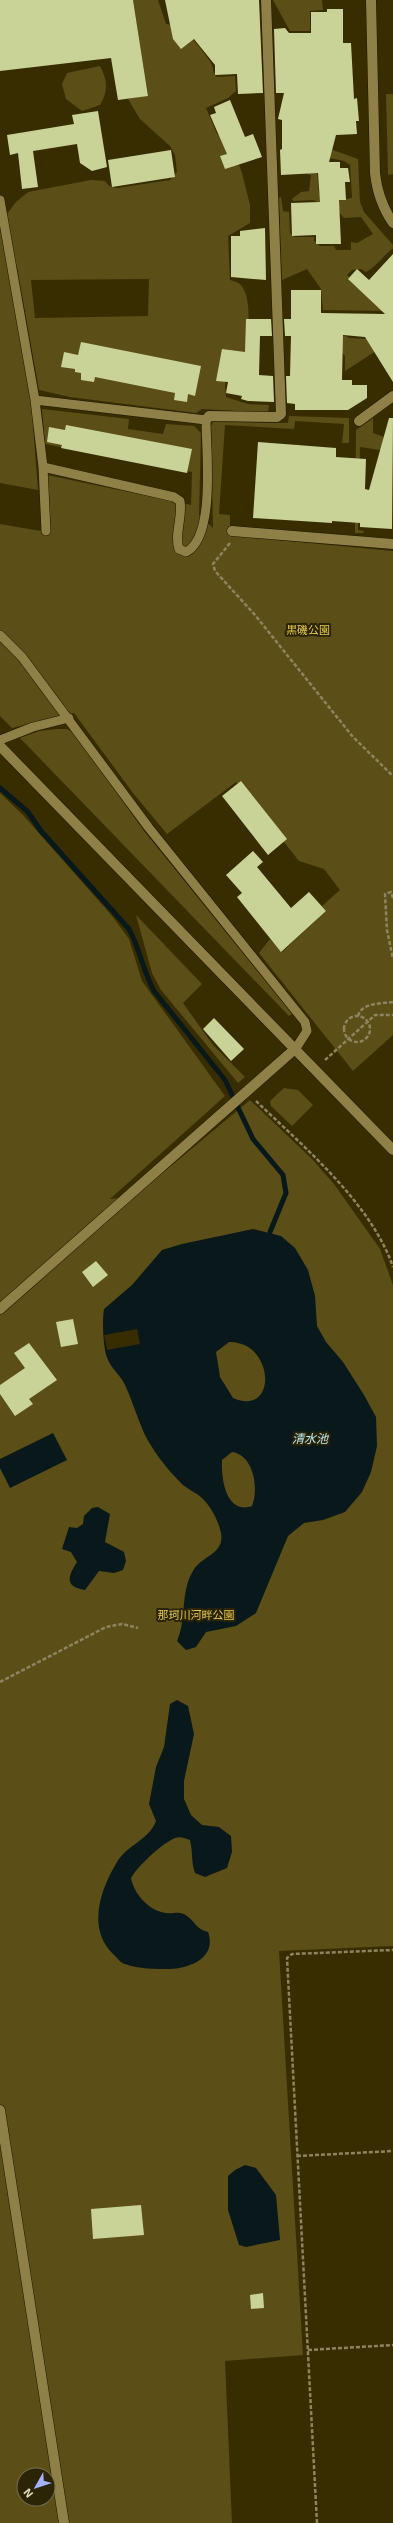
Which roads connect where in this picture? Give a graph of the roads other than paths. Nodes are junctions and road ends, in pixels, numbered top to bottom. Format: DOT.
graph roads {
  1 [pos="266,0"];
  2 [pos="371,0"];
  3 [pos="0,200"];
  4 [pos="393,223"];
  5 [pos="393,396"];
  6 [pos="35,400"];
  7 [pos="206,420"];
  8 [pos="359,421"];
  9 [pos="43,467"];
  10 [pos="46,531"];
  11 [pos="236,531"];
  12 [pos="393,544"];
  13 [pos="0,635"];
  14 [pos="69,718"];
  15 [pos="0,740"];
  16 [pos="0,746"];
  17 [pos="296,1048"];
  18 [pos="393,1150"];
  19 [pos="0,1309"];
  20 [pos="0,2110"];
  21 [pos="64,2523"];
  1 -- 7 [label="street"];
  2 -- 4 [label="street"];
  3 -- 6 [label="lane"];
  5 -- 8 [label="street"];
  6 -- 7 [label="lane"];
  6 -- 9 [label="lane"];
  7 -- 9 [label="lane"];
  9 -- 10 [label="lane"];
  11 -- 12 [label="street"];
  13 -- 14 [label="lane"];
  14 -- 15 [label="lane"];
  14 -- 17 [label="lane"];
  16 -- 17 [label="street"];
  17 -- 18 [label="street"];
  17 -- 19 [label="street"];
  20 -- 21 [label="street"];
}
